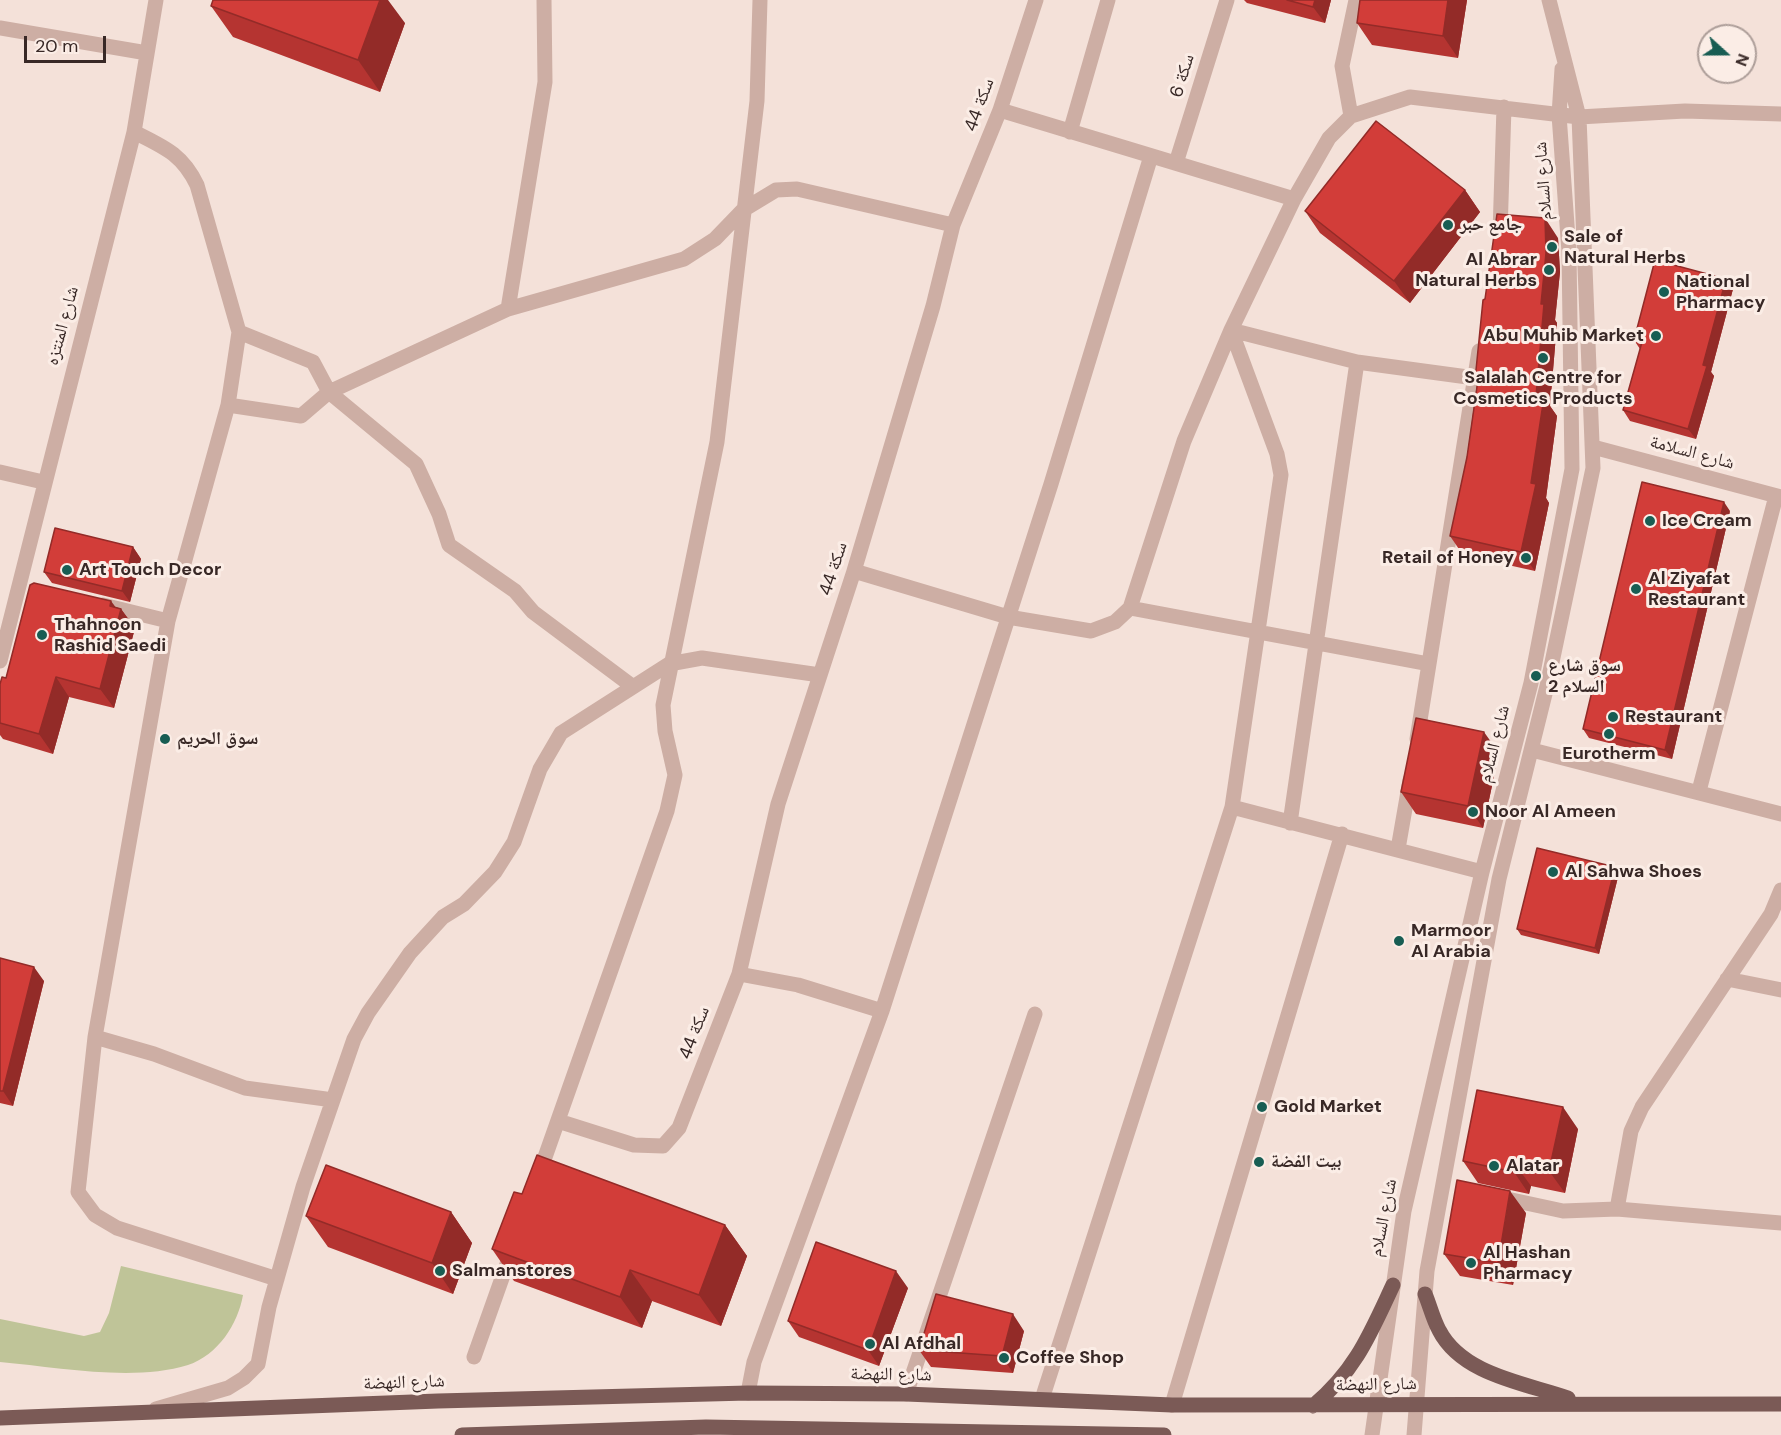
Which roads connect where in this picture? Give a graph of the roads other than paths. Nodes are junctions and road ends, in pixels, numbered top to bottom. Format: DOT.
graph roads {
  1 [pos="156,0"];
  2 [pos="544,0"];
  3 [pos="760,0"];
  4 [pos="1036,0"];
  5 [pos="1108,0"];
  6 [pos="1227,0"];
  7 [pos="1356,0"];
  8 [pos="1549,0"];
  9 [pos="0,28"];
  10 [pos="147,53"];
  11 [pos="1563,54"];
  12 [pos="1504,107"];
  13 [pos="1000,110"];
  14 [pos="1781,114"];
  15 [pos="1559,115"];
  16 [pos="1351,116"];
  17 [pos="1579,117"];
  18 [pos="134,132"];
  19 [pos="1070,132"];
  20 [pos="1151,156"];
  21 [pos="1176,163"];
  22 [pos="1294,199"];
  23 [pos="743,210"];
  24 [pos="953,225"];
  25 [pos="1498,248"];
  26 [pos="508,309"];
  27 [pos="1231,330"];
  28 [pos="1483,330"];
  29 [pos="240,332"];
  30 [pos="1357,362"];
  31 [pos="1475,378"];
  32 [pos="329,392"];
  33 [pos="228,405"];
  34 [pos="1593,447"];
  35 [pos="0,472"];
  36 [pos="43,482"];
  37 [pos="1778,496"];
  38 [pos="854,571"];
  39 [pos="87,602"];
  40 [pos="1130,608"];
  41 [pos="1008,617"];
  42 [pos="168,621"];
  43 [pos="1258,633"];
  44 [pos="1315,643"];
  45 [pos="0,661"];
  46 [pos="669,664"];
  47 [pos="1430,664"];
  48 [pos="820,675"];
  49 [pos="632,686"];
  50 [pos="1532,750"];
  51 [pos="1699,791"];
  52 [pos="1232,807"];
  53 [pos="1781,814"];
  54 [pos="1290,823"];
  55 [pos="1342,834"];
  56 [pos="1398,849"];
  57 [pos="1482,872"];
  58 [pos="1781,890"];
  59 [pos="739,974"];
  60 [pos="1727,979"];
  61 [pos="1781,990"];
  62 [pos="882,1011"];
  63 [pos="1035,1014"];
  64 [pos="94,1037"];
  65 [pos="333,1100"];
  66 [pos="558,1121"];
  67 [pos="534,1189"];
  68 [pos="1487,1195"];
  69 [pos="1617,1209"];
  70 [pos="1781,1223"];
  71 [pos="518,1234"];
  72 [pos="277,1279"];
  73 [pos="1393,1285"];
  74 [pos="1425,1294"];
  75 [pos="474,1357"];
  76 [pos="748,1393"];
  77 [pos="906,1394"];
  78 [pos="1042,1399"];
  79 [pos="1376,1402"];
  80 [pos="1580,1402"];
  81 [pos="1416,1403"];
  82 [pos="1781,1404"];
  83 [pos="1172,1405"];
  84 [pos="1313,1406"];
  85 [pos="141,1413"];
  86 [pos="5,1417"];
  87 [pos="705,1431"];
  88 [pos="929,1433"];
  89 [pos="1034,1433"];
  90 [pos="1126,1434"];
  91 [pos="462,1435"];
  92 [pos="1164,1435"];
  93 [pos="1372,1435"];
  94 [pos="1414,1435"];
  1 -- 10 [label="street, شارع المنتزه"];
  2 -- 26 [label="street"];
  3 -- 23 [label="street"];
  4 -- 13 [label="street, سكة 44"];
  5 -- 19 [label="street"];
  6 -- 21 [label="street, سكة 6"];
  7 -- 16 [label="street"];
  8 -- 11 [label="street, شارع السلام"];
  9 -- 10 [label="street"];
  10 -- 18 [label="street, شارع المنتزه"];
  11 -- 15 [label="street, شارع السلام"];
  11 -- 17 [label="street, شارع السلام"];
  12 -- 15 [label="street"];
  12 -- 16 [label="street"];
  12 -- 25 [label="street"];
  13 -- 19 [label="street"];
  13 -- 24 [label="street, سكة 44"];
  14 -- 17 [label="street"];
  15 -- 17 [label="street"];
  15 -- 57 [label="street, شارع السلام"];
  16 -- 22 [label="street"];
  17 -- 34 [label="street, شارع السلام"];
  18 -- 29 [label="street"];
  18 -- 36 [label="street, شارع المنتزه"];
  19 -- 20 [label="street"];
  20 -- 21 [label="street"];
  20 -- 41 [label="street"];
  21 -- 22 [label="street"];
  22 -- 27 [label="street"];
  23 -- 24 [label="street"];
  23 -- 26 [label="street"];
  23 -- 46 [label="street"];
  24 -- 38 [label="street, سكة 44"];
  26 -- 32 [label="street"];
  27 -- 30 [label="street"];
  27 -- 40 [label="street"];
  27 -- 43 [label="street"];
  28 -- 31 [label="street"];
  29 -- 32 [label="street"];
  29 -- 33 [label="street"];
  30 -- 31 [label="street"];
  30 -- 44 [label="street"];
  31 -- 47 [label="street"];
  32 -- 33 [label="street"];
  32 -- 49 [label="street"];
  33 -- 42 [label="street"];
  34 -- 37 [label="street, شارع السلامة"];
  34 -- 50 [label="street, شارع السلام"];
  35 -- 36 [label="street"];
  36 -- 45 [label="street, شارع المنتزه"];
  37 -- 51 [label="street"];
  38 -- 41 [label="street"];
  38 -- 48 [label="street, سكة 44"];
  39 -- 42 [label="street"];
  40 -- 41 [label="street"];
  40 -- 43 [label="street"];
  41 -- 62 [label="street"];
  42 -- 64 [label="street"];
  43 -- 44 [label="street"];
  43 -- 52 [label="street"];
  44 -- 47 [label="street"];
  44 -- 54 [label="street"];
  46 -- 48 [label="street"];
  46 -- 49 [label="street"];
  46 -- 66 [label="street"];
  47 -- 56 [label="street"];
  48 -- 59 [label="street, سكة 44"];
  49 -- 65 [label="street"];
  50 -- 51 [label="street"];
  50 -- 74 [label="street, شارع السلام"];
  51 -- 53 [label="street"];
  52 -- 54 [label="street"];
  52 -- 78 [label="street"];
  54 -- 55 [label="street"];
  55 -- 56 [label="street"];
  55 -- 83 [label="street"];
  56 -- 57 [label="street"];
  57 -- 73 [label="street, شارع السلام"];
  58 -- 60 [label="street"];
  59 -- 62 [label="street"];
  59 -- 66 [label="street, سكة 44"];
  60 -- 61 [label="street"];
  60 -- 69 [label="street"];
  62 -- 76 [label="street"];
  63 -- 77 [label="street"];
  64 -- 65 [label="street"];
  64 -- 72 [label="street"];
  65 -- 72 [label="street"];
  66 -- 67 [label="street"];
  68 -- 69 [label="street"];
  69 -- 70 [label="street"];
  71 -- 75 [label="street"];
  72 -- 85 [label="street"];
  73 -- 79 [label="street, شارع السلام"];
  73 -- 84 [label="main road"];
  74 -- 80 [label="main road"];
  74 -- 81 [label="street, شارع السلام"];
  76 -- 77 [label="main road, شارع النهضة"];
  76 -- 85 [label="main road, شارع النهضة"];
  77 -- 78 [label="main road, شارع النهضة"];
  78 -- 83 [label="main road, شارع النهضة"];
  79 -- 81 [label="main road, شارع النهضة"];
  79 -- 84 [label="main road, شارع النهضة"];
  79 -- 93 [label="street, شارع السلام"];
  80 -- 81 [label="main road, شارع النهضة"];
  80 -- 82 [label="main road, شارع النهضة"];
  81 -- 94 [label="street, شارع السلام"];
  83 -- 84 [label="main road, شارع النهضة"];
  85 -- 86 [label="main road, شارع النهضة"];
  87 -- 88 [label="main road"];
  87 -- 91 [label="main road"];
  88 -- 89 [label="main road"];
  89 -- 90 [label="main road"];
  90 -- 92 [label="main road"];
}
